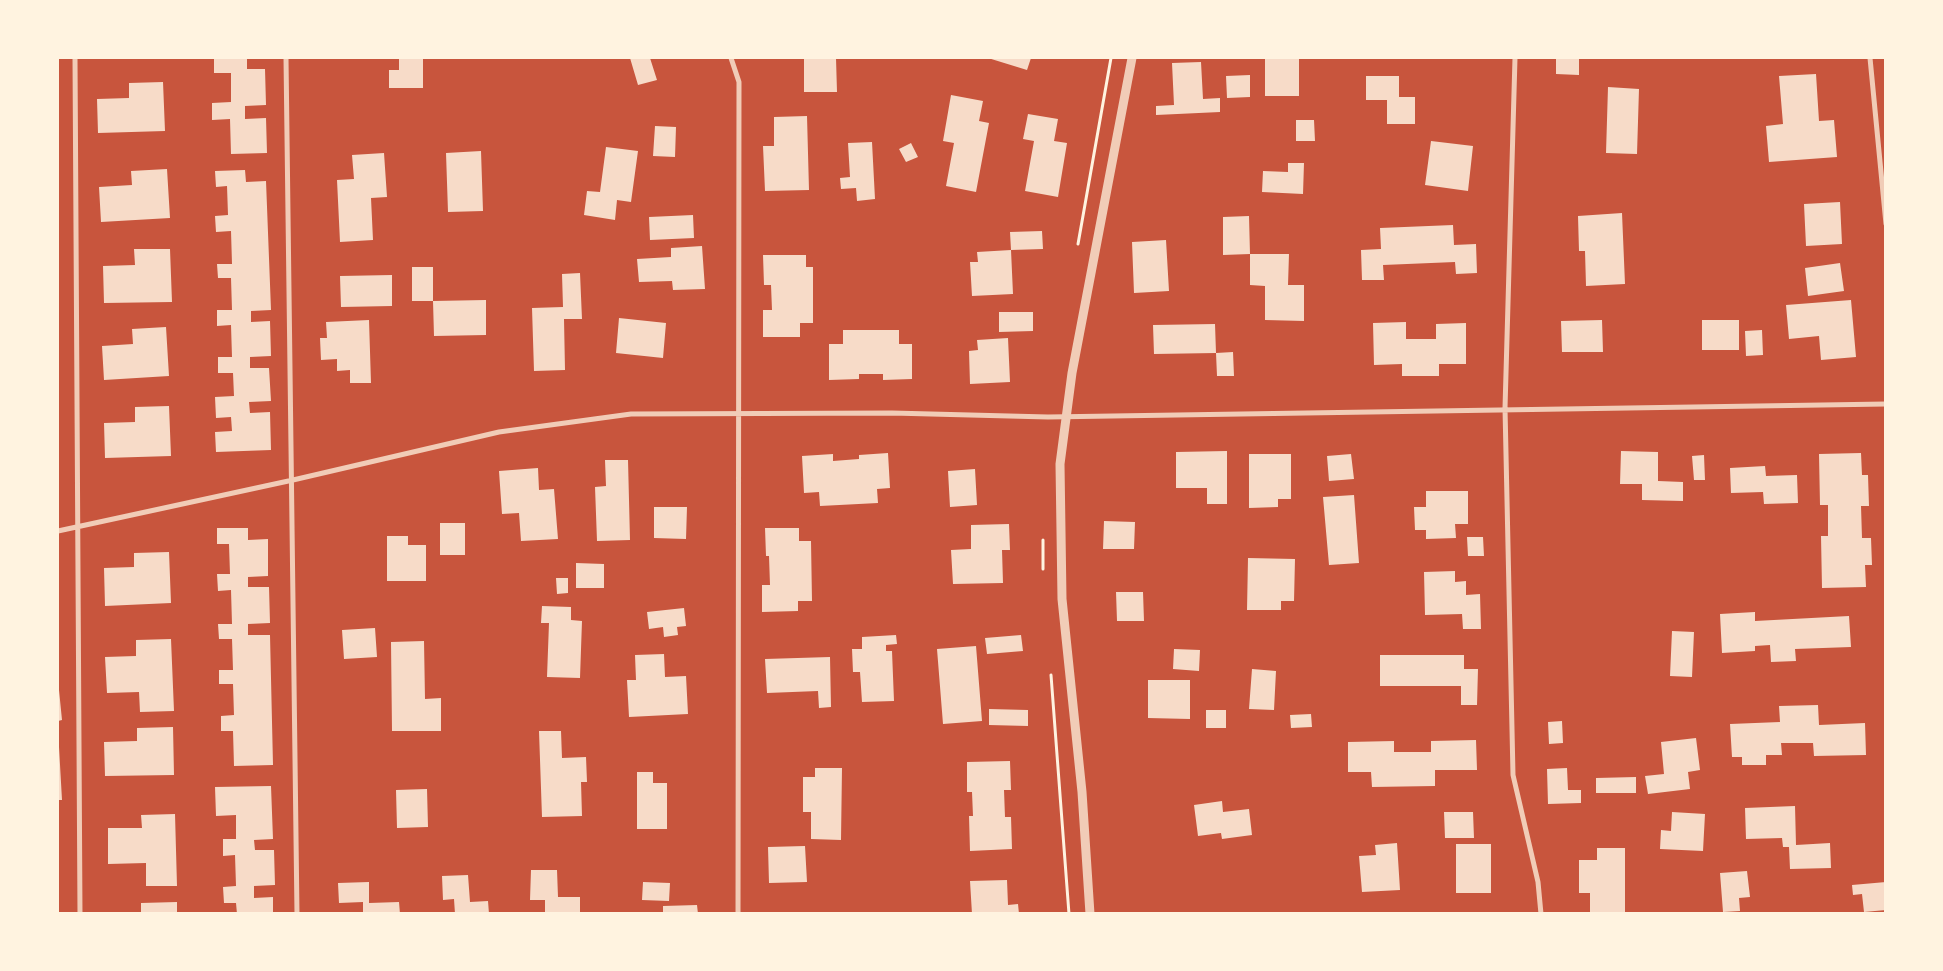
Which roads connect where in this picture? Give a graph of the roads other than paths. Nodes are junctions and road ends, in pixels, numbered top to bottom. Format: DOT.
graph roads {
  1 [pos="74,58"];
  2 [pos="286,58"];
  3 [pos="731,58"];
  4 [pos="1132,58"];
  5 [pos="1515,58"];
  6 [pos="1870,58"];
  7 [pos="1886,224"];
  8 [pos="1886,404"];
  9 [pos="1505,408"];
  10 [pos="738,412"];
  11 [pos="1065,417"];
  12 [pos="293,480"];
  13 [pos="78,527"];
  14 [pos="58,531"];
  15 [pos="80,914"];
  16 [pos="297,914"];
  17 [pos="738,914"];
  18 [pos="1090,914"];
  19 [pos="1541,914"];
  1 -- 13 [label="street"];
  2 -- 12 [label="street"];
  3 -- 10 [label="street"];
  4 -- 11 [label="street"];
  5 -- 9 [label="street"];
  6 -- 7 [label="street"];
  8 -- 9 [label="street"];
  9 -- 11 [label="street"];
  9 -- 19 [label="street"];
  10 -- 11 [label="street"];
  10 -- 12 [label="street"];
  10 -- 17 [label="street"];
  11 -- 18 [label="street"];
  12 -- 13 [label="street"];
  12 -- 16 [label="street"];
  13 -- 14 [label="street"];
  13 -- 15 [label="street"];
}
